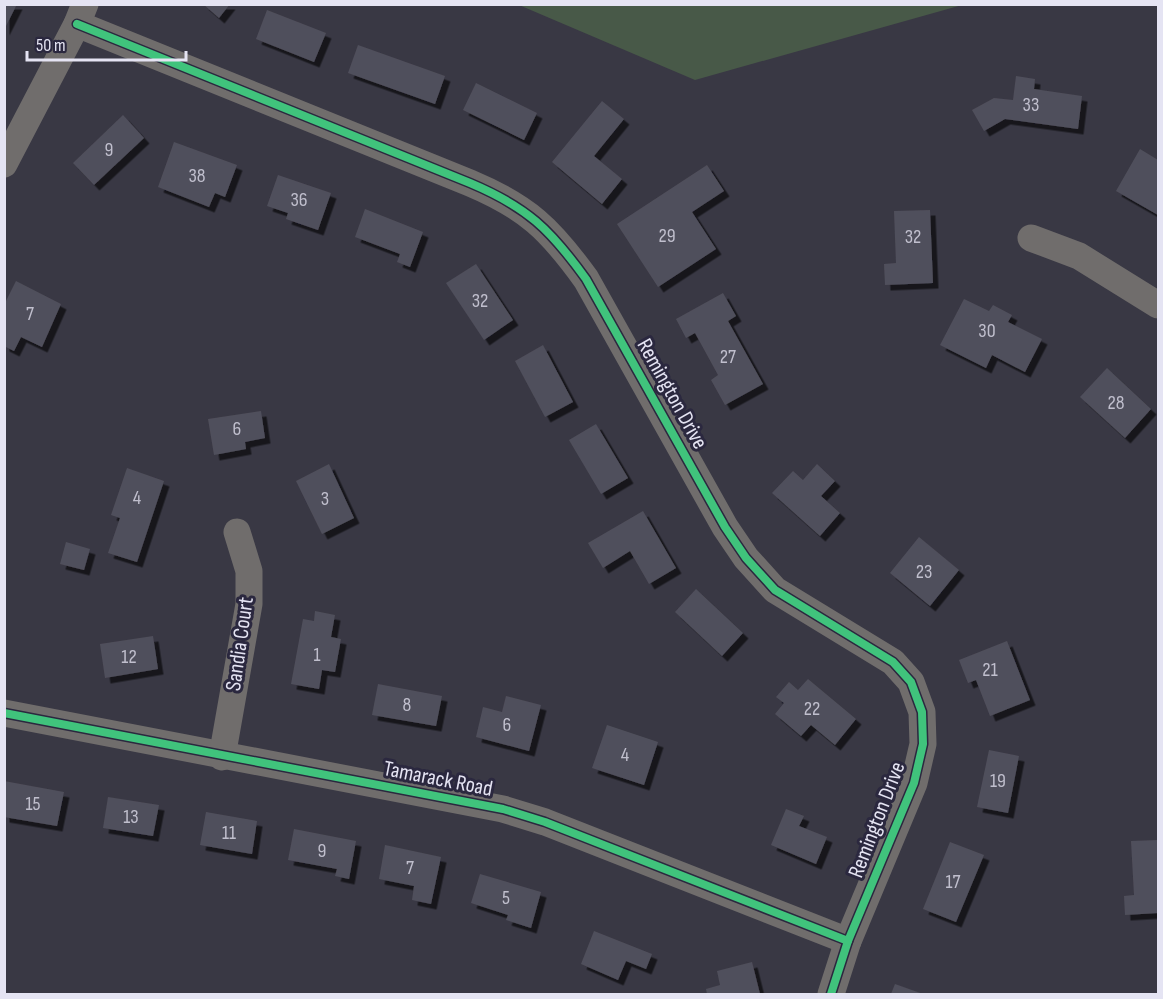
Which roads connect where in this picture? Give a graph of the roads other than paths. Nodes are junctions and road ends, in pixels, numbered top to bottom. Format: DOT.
graph roads {
  1 [pos="81,14"];
  2 [pos="4,164"];
  3 [pos="1031,238"];
  4 [pos="1158,305"];
  5 [pos="237,532"];
  6 [pos="4,713"];
  7 [pos="222,757"];
  8 [pos="848,941"];
  9 [pos="831,994"];
  1 -- 2 [label="street"];
  1 -- 8 [label="street, Remington Drive"];
  3 -- 4 [label="street"];
  5 -- 7 [label="street, Sandia Court"];
  6 -- 7 [label="street, Tamarack Road"];
  7 -- 8 [label="street, Tamarack Road"];
  8 -- 9 [label="street, Remington Drive"];
}
